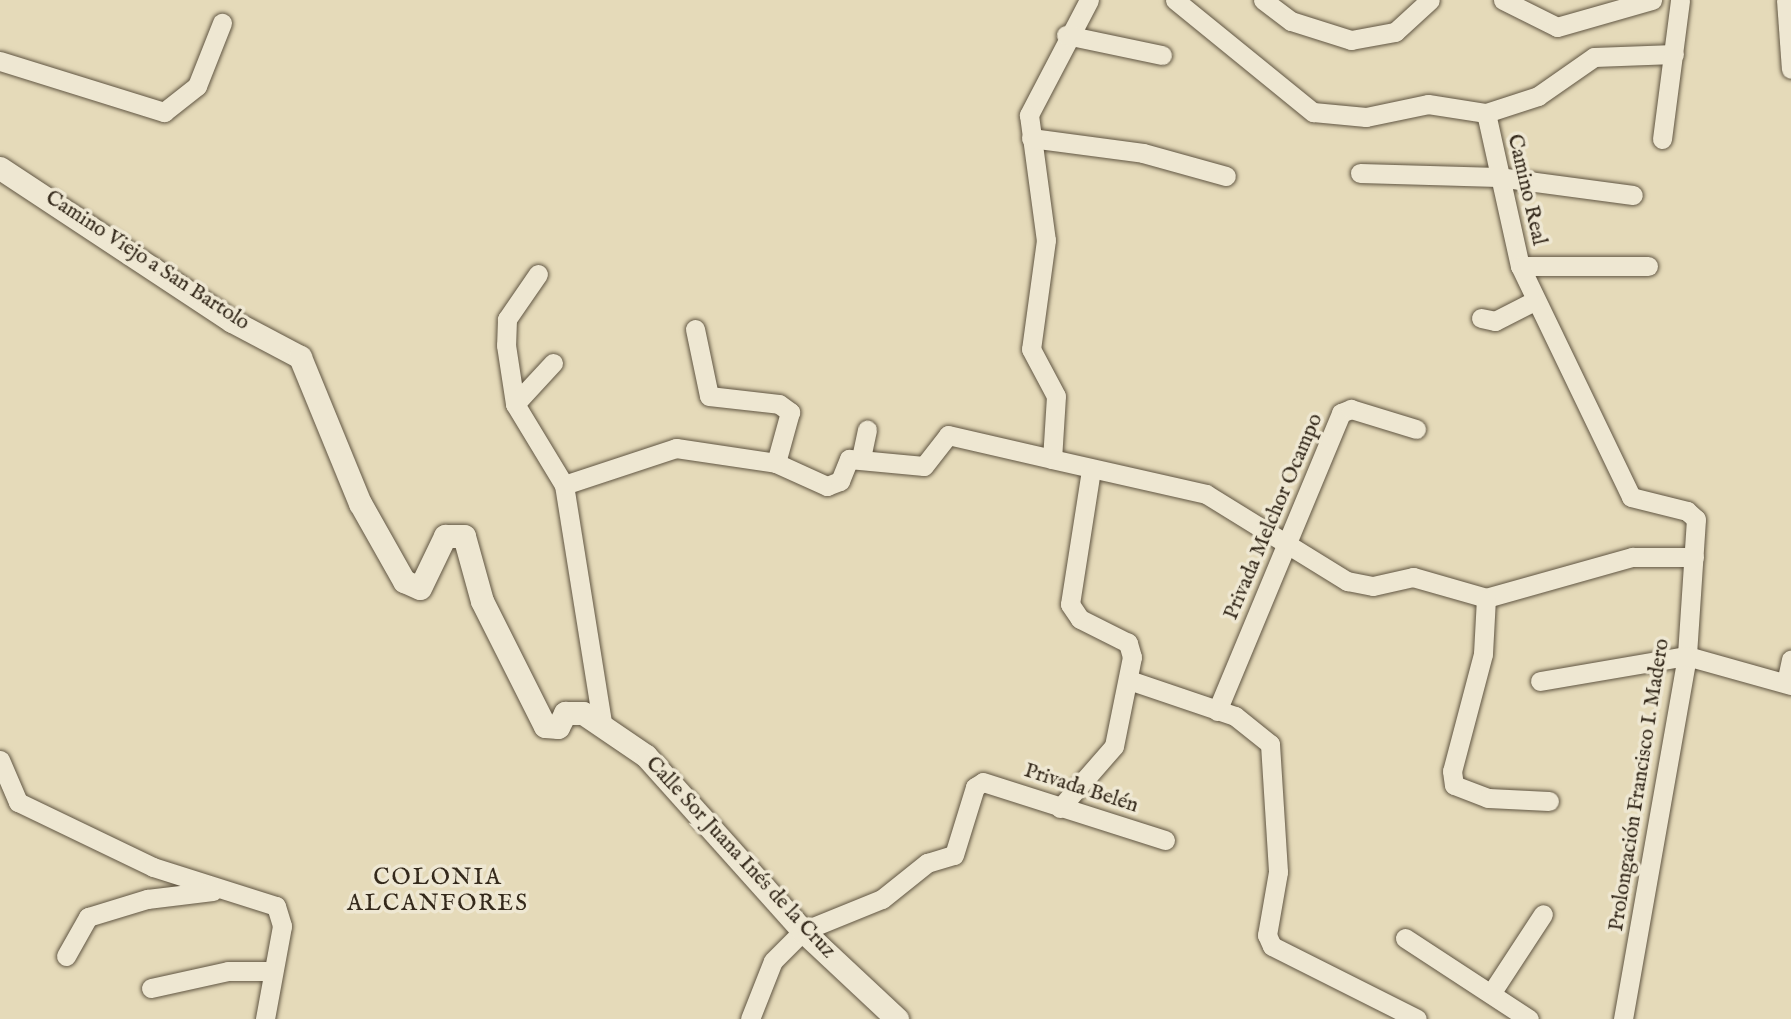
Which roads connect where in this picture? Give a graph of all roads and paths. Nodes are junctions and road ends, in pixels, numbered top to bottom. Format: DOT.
graph roads {
  1 [pos="1089,0"];
  2 [pos="1175,0"];
  3 [pos="1264,0"];
  4 [pos="1430,0"];
  5 [pos="1503,0"];
  6 [pos="1653,0"];
  7 [pos="1680,0"];
  8 [pos="1786,0"];
  9 [pos="222,23"];
  10 [pos="1066,35"];
  11 [pos="1674,54"];
  12 [pos="1162,55"];
  13 [pos="0,61"];
  14 [pos="1791,69"];
  15 [pos="1486,113"];
  16 [pos="1031,138"];
  17 [pos="1662,139"];
  18 [pos="0,168"];
  19 [pos="1360,173"];
  20 [pos="1226,176"];
  21 [pos="1498,177"];
  22 [pos="1633,195"];
  23 [pos="1520,266"];
  24 [pos="1648,266"];
  25 [pos="538,274"];
  26 [pos="1534,301"];
  27 [pos="1481,318"];
  28 [pos="695,329"];
  29 [pos="553,363"];
  30 [pos="515,404"];
  31 [pos="1416,429"];
  32 [pos="867,430"];
  33 [pos="860,458"];
  34 [pos="1052,459"];
  35 [pos="776,463"];
  36 [pos="1091,470"];
  37 [pos="564,485"];
  38 [pos="1287,547"];
  39 [pos="1694,557"];
  40 [pos="1486,598"];
  41 [pos="1687,656"];
  42 [pos="1791,660"];
  43 [pos="1129,680"];
  44 [pos="1540,681"];
  45 [pos="1788,684"];
  46 [pos="1217,711"];
  47 [pos="602,723"];
  48 [pos="0,760"];
  49 [pos="1549,801"];
  50 [pos="1060,808"];
  51 [pos="1165,840"];
  52 [pos="217,890"];
  53 [pos="1543,914"];
  54 [pos="803,931"];
  55 [pos="1405,938"];
  56 [pos="66,956"];
  57 [pos="271,971"];
  58 [pos="151,988"];
  59 [pos="1492,992"];
  60 [pos="265,1019"];
  61 [pos="751,1019"];
  62 [pos="898,1019"];
  63 [pos="1417,1019"];
  64 [pos="1529,1019"];
  65 [pos="1623,1019"];
  1 -- 10 [label="street"];
  2 -- 15 [label="street, Camino Real"];
  3 -- 4 [label="street"];
  5 -- 6 [label="street"];
  7 -- 11 [label="street"];
  8 -- 14 [label="street"];
  9 -- 13 [label="street"];
  10 -- 12 [label="street"];
  10 -- 16 [label="street"];
  11 -- 15 [label="street"];
  11 -- 17 [label="street"];
  15 -- 21 [label="street, Camino Real"];
  16 -- 20 [label="street"];
  16 -- 34 [label="street"];
  18 -- 47 [label="street, Camino Viejo a San Bartolo"];
  19 -- 21 [label="street"];
  21 -- 22 [label="street"];
  21 -- 23 [label="street, Camino Real"];
  23 -- 24 [label="street"];
  23 -- 26 [label="street, Camino Real"];
  25 -- 30 [label="street"];
  26 -- 27 [label="street"];
  26 -- 39 [label="street, Camino Real"];
  28 -- 35 [label="street"];
  29 -- 30 [label="street"];
  30 -- 37 [label="street"];
  31 -- 38 [label="street, Privada Melchor Ocampo"];
  32 -- 33 [label="street"];
  33 -- 34 [label="street"];
  33 -- 35 [label="street"];
  34 -- 36 [label="street"];
  35 -- 37 [label="street"];
  36 -- 38 [label="street"];
  36 -- 43 [label="street"];
  37 -- 47 [label="street"];
  38 -- 40 [label="street"];
  38 -- 46 [label="street, Privada Melchor Ocampo"];
  39 -- 40 [label="street"];
  39 -- 41 [label="street, Prolongación Francisco I. Madero"];
  40 -- 49 [label="street"];
  41 -- 44 [label="street"];
  41 -- 45 [label="street"];
  41 -- 65 [label="street, Prolongación Francisco I. Madero"];
  42 -- 45 [label="street"];
  43 -- 46 [label="street"];
  43 -- 50 [label="street"];
  46 -- 63 [label="street"];
  47 -- 54 [label="street, Calle Sor Juana Inés de la Cruz"];
  48 -- 52 [label="street"];
  50 -- 51 [label="street, Privada Belén"];
  50 -- 54 [label="street, Privada Belén"];
  52 -- 56 [label="street"];
  52 -- 57 [label="street"];
  53 -- 59 [label="street"];
  54 -- 61 [label="street"];
  54 -- 62 [label="street, Calle Sor Juana Inés de la Cruz"];
  55 -- 59 [label="street"];
  57 -- 58 [label="street"];
  57 -- 60 [label="street"];
  59 -- 64 [label="street"];
}
